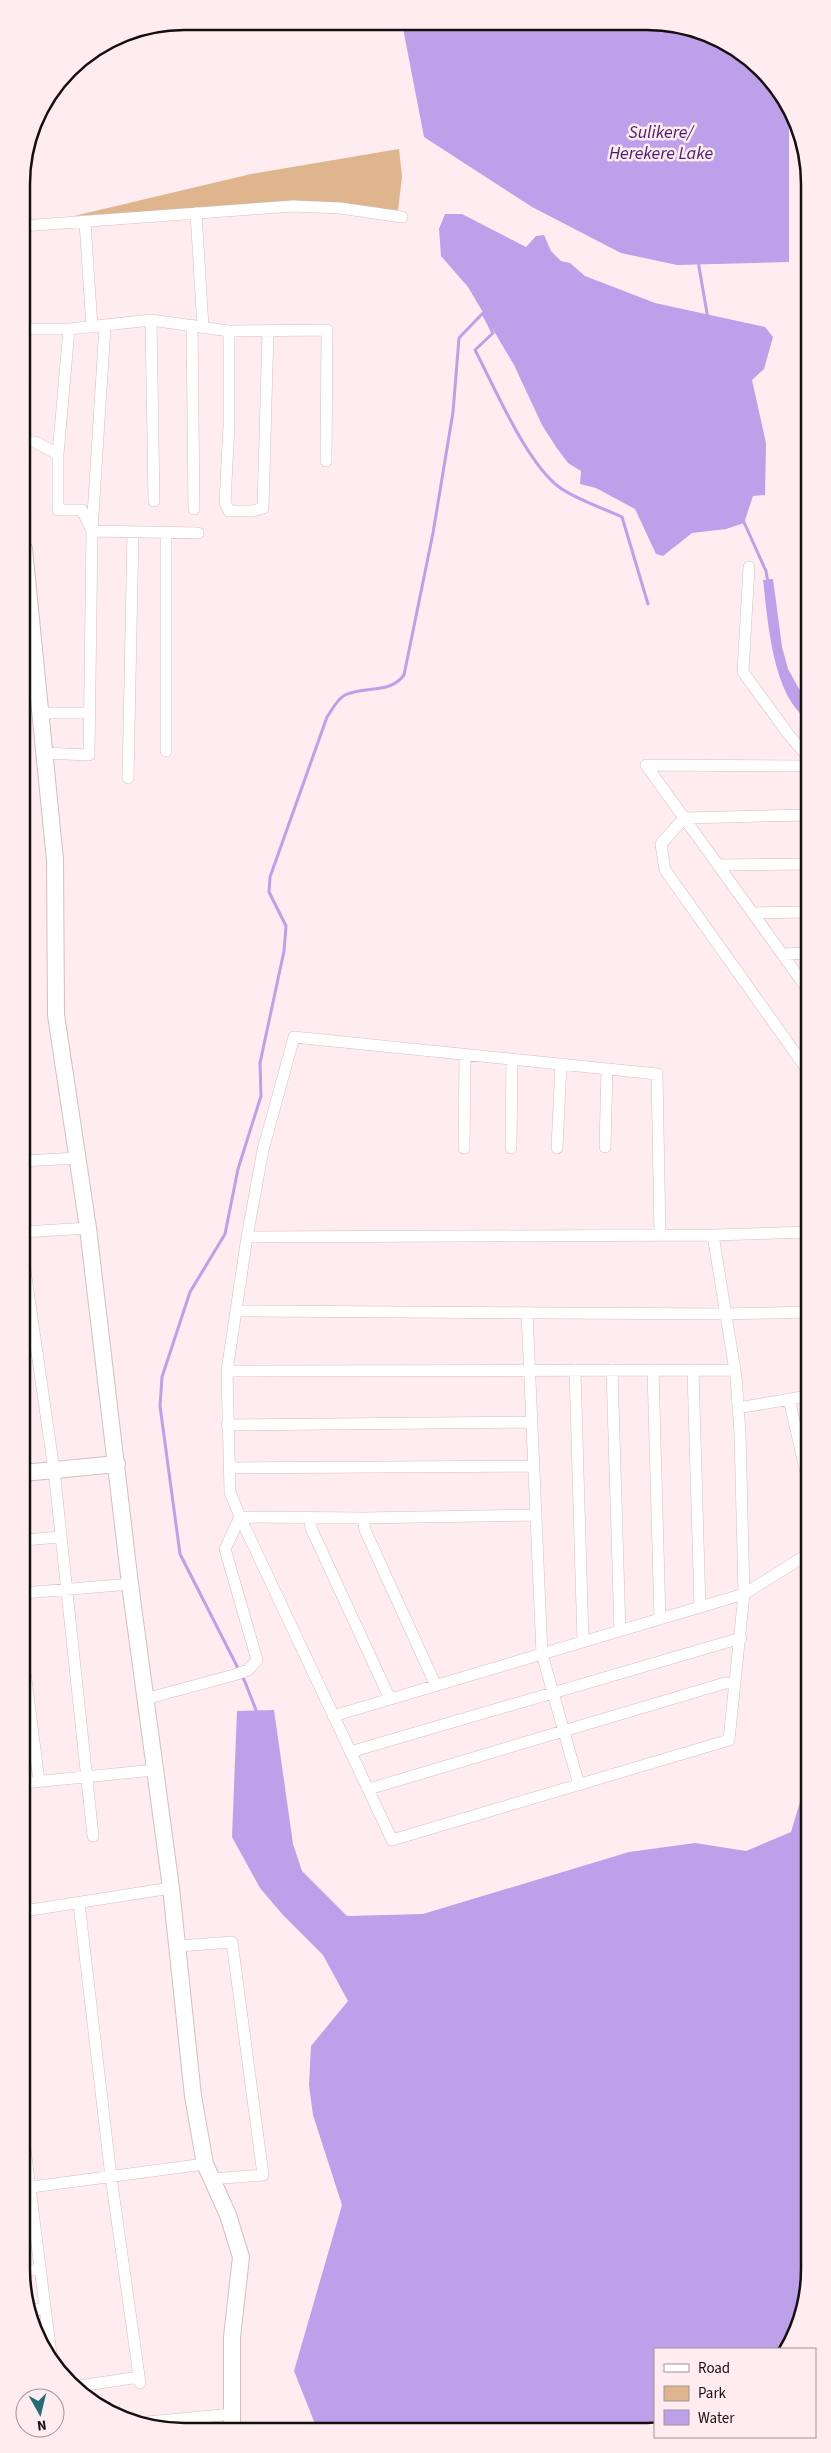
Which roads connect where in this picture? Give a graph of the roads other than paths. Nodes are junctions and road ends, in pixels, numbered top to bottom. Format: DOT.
graph roads {
  1 [pos="196,213"];
  2 [pos="402,217"];
  3 [pos="85,222"];
  4 [pos="30,225"];
  5 [pos="151,320"];
  6 [pos="105,326"];
  7 [pos="198,326"];
  8 [pos="92,327"];
  9 [pos="30,329"];
  10 [pos="69,329"];
  11 [pos="229,331"];
  12 [pos="268,331"];
  13 [pos="30,442"];
  14 [pos="58,454"];
  15 [pos="326,461"];
  16 [pos="154,501"];
  17 [pos="194,509"];
  18 [pos="92,531"];
  19 [pos="132,532"];
  20 [pos="166,532"];
  21 [pos="198,533"];
  22 [pos="749,567"];
  23 [pos="30,610"];
  24 [pos="40,713"];
  25 [pos="90,714"];
  26 [pos="801,749"];
  27 [pos="166,751"];
  28 [pos="44,753"];
  29 [pos="801,766"];
  30 [pos="128,778"];
  31 [pos="801,815"];
  32 [pos="684,818"];
  33 [pos="718,864"];
  34 [pos="801,864"];
  35 [pos="801,912"];
  36 [pos="753,913"];
  37 [pos="801,953"];
  38 [pos="783,954"];
  39 [pos="801,980"];
  40 [pos="465,1054"];
  41 [pos="512,1059"];
  42 [pos="801,1061"];
  43 [pos="561,1064"];
  44 [pos="607,1069"];
  45 [pos="605,1147"];
  46 [pos="464,1148"];
  47 [pos="511,1148"];
  48 [pos="557,1148"];
  49 [pos="77,1158"];
  50 [pos="30,1161"];
  51 [pos="88,1228"];
  52 [pos="30,1232"];
  53 [pos="801,1232"];
  54 [pos="660,1235"];
  55 [pos="713,1235"];
  56 [pos="247,1237"];
  57 [pos="237,1311"];
  58 [pos="527,1312"];
  59 [pos="801,1312"];
  60 [pos="727,1314"];
  61 [pos="30,1319"];
  62 [pos="530,1370"];
  63 [pos="575,1370"];
  64 [pos="612,1370"];
  65 [pos="653,1370"];
  66 [pos="693,1370"];
  67 [pos="735,1370"];
  68 [pos="227,1371"];
  69 [pos="801,1397"];
  70 [pos="789,1399"];
  71 [pos="738,1408"];
  72 [pos="532,1422"];
  73 [pos="227,1425"];
  74 [pos="801,1451"];
  75 [pos="117,1464"];
  76 [pos="534,1466"];
  77 [pos="231,1468"];
  78 [pos="54,1470"];
  79 [pos="30,1472"];
  80 [pos="536,1515"];
  81 [pos="240,1517"];
  82 [pos="310,1518"];
  83 [pos="363,1518"];
  84 [pos="61,1537"];
  85 [pos="30,1539"];
  86 [pos="801,1558"];
  87 [pos="130,1584"];
  88 [pos="67,1589"];
  89 [pos="30,1593"];
  90 [pos="744,1594"];
  91 [pos="700,1607"];
  92 [pos="660,1619"];
  93 [pos="620,1631"];
  94 [pos="741,1638"];
  95 [pos="583,1642"];
  96 [pos="542,1654"];
  97 [pos="733,1683"];
  98 [pos="436,1686"];
  99 [pos="553,1693"];
  100 [pos="145,1699"];
  101 [pos="390,1699"];
  102 [pos="30,1711"];
  103 [pos="334,1716"];
  104 [pos="563,1730"];
  105 [pos="350,1752"];
  106 [pos="155,1770"];
  107 [pos="87,1777"];
  108 [pos="39,1782"];
  109 [pos="30,1783"];
  110 [pos="579,1785"];
  111 [pos="369,1789"];
  112 [pos="93,1836"];
  113 [pos="171,1888"];
  114 [pos="79,1903"];
  115 [pos="30,1910"];
  116 [pos="178,1946"];
  117 [pos="205,2164"];
  118 [pos="111,2176"];
  119 [pos="212,2179"];
  120 [pos="30,2188"];
  121 [pos="30,2232"];
  122 [pos="40,2269"];
  123 [pos="30,2270"];
  124 [pos="46,2308"];
  125 [pos="36,2310"];
  126 [pos="47,2337"];
  127 [pos="84,2386"];
  128 [pos="232,2421"];
  129 [pos="169,2422"];
  1 -- 2 [label="street"];
  1 -- 3 [label="street"];
  1 -- 7 [label="street"];
  3 -- 4 [label="street"];
  3 -- 8 [label="street"];
  5 -- 6 [label="street"];
  5 -- 7 [label="street"];
  5 -- 16 [label="street"];
  6 -- 8 [label="street"];
  6 -- 18 [label="street"];
  7 -- 11 [label="street"];
  7 -- 17 [label="street"];
  8 -- 10 [label="street"];
  9 -- 10 [label="street"];
  10 -- 14 [label="street"];
  11 -- 12 [label="street"];
  11 -- 12 [label="street"];
  12 -- 15 [label="street"];
  13 -- 14 [label="street"];
  14 -- 18 [label="street"];
  18 -- 19 [label="street"];
  18 -- 25 [label="street"];
  19 -- 20 [label="street"];
  19 -- 30 [label="street"];
  20 -- 21 [label="street"];
  20 -- 27 [label="street"];
  22 -- 26 [label="street"];
  23 -- 24 [label="street"];
  24 -- 25 [label="street"];
  24 -- 28 [label="street"];
  25 -- 28 [label="street"];
  28 -- 49 [label="street"];
  29 -- 32 [label="street"];
  31 -- 32 [label="street"];
  32 -- 33 [label="street"];
  32 -- 42 [label="street"];
  33 -- 34 [label="street"];
  33 -- 36 [label="street"];
  35 -- 36 [label="street"];
  36 -- 38 [label="street"];
  37 -- 38 [label="street"];
  38 -- 39 [label="street"];
  40 -- 41 [label="street"];
  40 -- 46 [label="street"];
  40 -- 56 [label="street"];
  41 -- 43 [label="street"];
  41 -- 47 [label="street"];
  43 -- 44 [label="street"];
  43 -- 48 [label="street"];
  44 -- 45 [label="street"];
  44 -- 54 [label="street"];
  49 -- 50 [label="street"];
  49 -- 51 [label="street"];
  51 -- 52 [label="street"];
  51 -- 75 [label="street"];
  53 -- 55 [label="street"];
  54 -- 55 [label="street"];
  54 -- 56 [label="street"];
  55 -- 60 [label="street"];
  56 -- 57 [label="street"];
  57 -- 58 [label="street"];
  57 -- 68 [label="street"];
  58 -- 60 [label="street"];
  58 -- 62 [label="street"];
  59 -- 60 [label="street"];
  60 -- 67 [label="street"];
  61 -- 78 [label="street"];
  62 -- 63 [label="street"];
  62 -- 68 [label="street"];
  62 -- 72 [label="street"];
  63 -- 64 [label="street"];
  63 -- 95 [label="street"];
  64 -- 65 [label="street"];
  64 -- 93 [label="street"];
  65 -- 66 [label="street"];
  65 -- 92 [label="street"];
  66 -- 67 [label="street"];
  66 -- 91 [label="street"];
  67 -- 71 [label="street"];
  68 -- 73 [label="street"];
  69 -- 70 [label="street"];
  70 -- 71 [label="street"];
  70 -- 74 [label="street"];
  71 -- 90 [label="street"];
  72 -- 73 [label="street"];
  72 -- 76 [label="street"];
  73 -- 77 [label="street"];
  75 -- 78 [label="street"];
  75 -- 87 [label="street"];
  76 -- 77 [label="street"];
  76 -- 80 [label="street"];
  77 -- 81 [label="street"];
  78 -- 79 [label="street"];
  78 -- 84 [label="street"];
  80 -- 83 [label="street"];
  80 -- 96 [label="street"];
  81 -- 82 [label="street"];
  81 -- 100 [label="street"];
  81 -- 103 [label="street"];
  82 -- 83 [label="street"];
  82 -- 101 [label="street"];
  83 -- 98 [label="street"];
  84 -- 85 [label="street"];
  84 -- 88 [label="street"];
  86 -- 90 [label="street"];
  87 -- 88 [label="street"];
  87 -- 100 [label="street"];
  88 -- 89 [label="street"];
  88 -- 107 [label="street"];
  90 -- 91 [label="street"];
  90 -- 94 [label="street"];
  91 -- 92 [label="street"];
  92 -- 93 [label="street"];
  93 -- 95 [label="street"];
  94 -- 97 [label="street"];
  94 -- 99 [label="street"];
  95 -- 96 [label="street"];
  96 -- 98 [label="street"];
  96 -- 99 [label="street"];
  97 -- 104 [label="street"];
  97 -- 110 [label="street"];
  98 -- 101 [label="street"];
  99 -- 104 [label="street"];
  99 -- 105 [label="street"];
  100 -- 106 [label="street"];
  101 -- 103 [label="street"];
  102 -- 108 [label="street"];
  103 -- 105 [label="street"];
  104 -- 110 [label="street"];
  104 -- 111 [label="street"];
  105 -- 111 [label="street"];
  106 -- 107 [label="street"];
  106 -- 113 [label="street"];
  107 -- 108 [label="street"];
  107 -- 112 [label="street"];
  108 -- 109 [label="street"];
  110 -- 111 [label="street"];
  113 -- 114 [label="street"];
  113 -- 116 [label="street"];
  114 -- 115 [label="street"];
  114 -- 118 [label="street"];
  116 -- 117 [label="street"];
  116 -- 119 [label="street"];
  117 -- 118 [label="street"];
  117 -- 119 [label="street"];
  118 -- 120 [label="street"];
  118 -- 127 [label="street"];
  119 -- 128 [label="street"];
  121 -- 122 [label="street"];
  122 -- 123 [label="street"];
  122 -- 124 [label="street"];
  124 -- 125 [label="street"];
  124 -- 126 [label="street"];
  128 -- 129 [label="street"];
}
